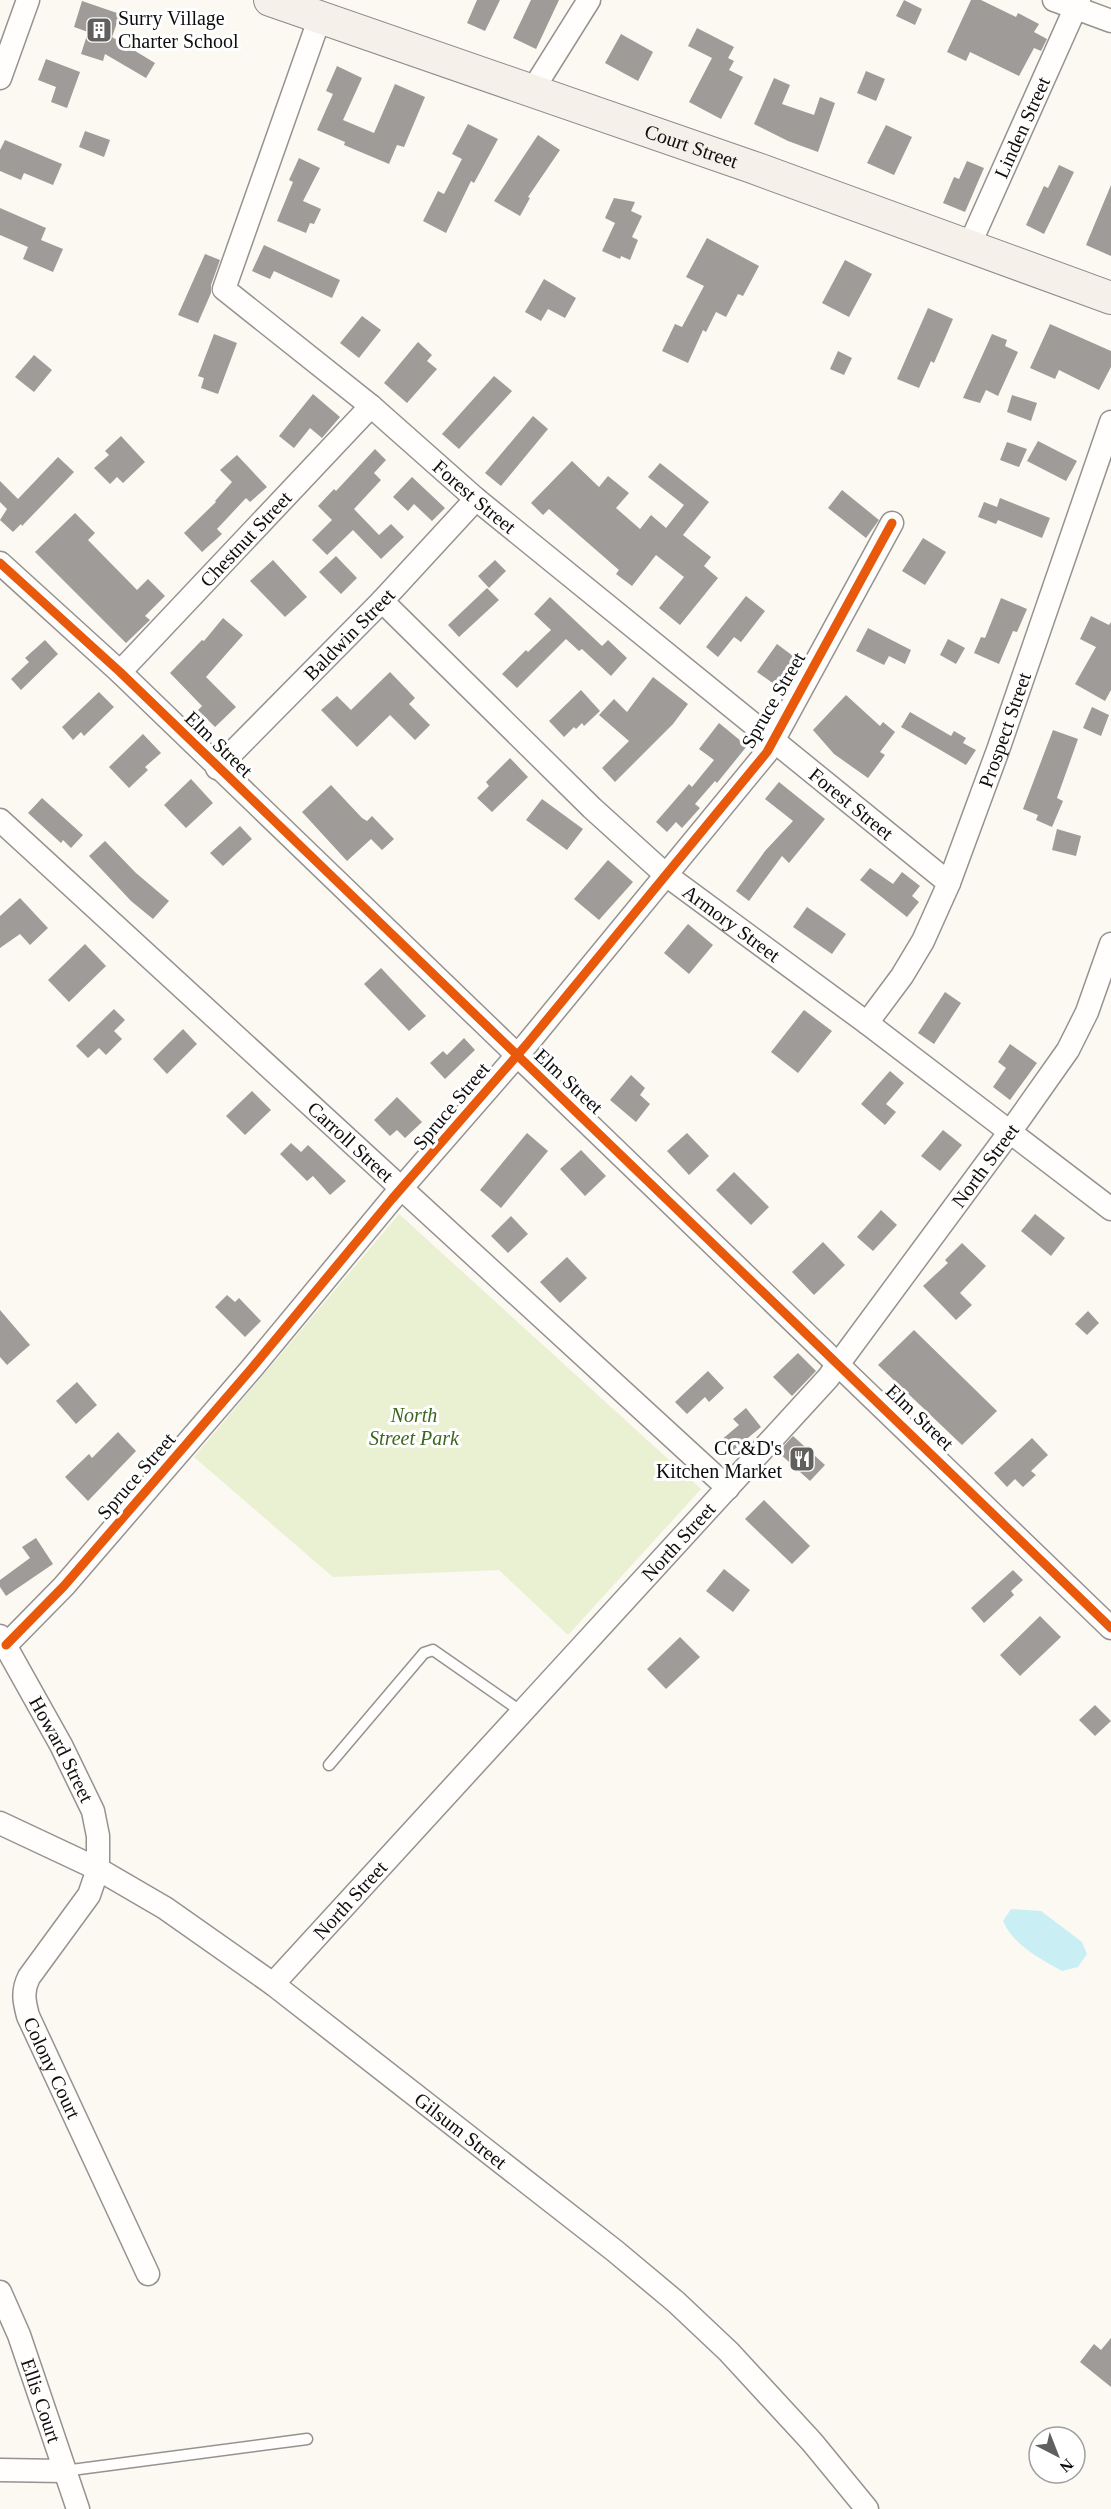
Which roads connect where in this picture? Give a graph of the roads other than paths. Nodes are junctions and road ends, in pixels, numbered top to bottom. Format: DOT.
graph roads {
  1 [pos="28,0"];
  2 [pos="270,0"];
  3 [pos="589,0"];
  4 [pos="1054,0"];
  5 [pos="1077,4"];
  6 [pos="320,17"];
  7 [pos="1111,21"];
  8 [pos="0,78"];
  9 [pos="532,91"];
  10 [pos="969,246"];
  11 [pos="1111,298"];
  12 [pos="371,406"];
  13 [pos="1111,422"];
  14 [pos="476,499"];
  15 [pos="892,523"];
  16 [pos="0,562"];
  17 [pos="382,601"];
  18 [pos="120,672"];
  19 [pos="773,741"];
  20 [pos="217,768"];
  21 [pos="0,820"];
  22 [pos="666,875"];
  23 [pos="949,883"];
  24 [pos="1111,944"];
  25 [pos="867,1023"];
  26 [pos="516,1057"];
  27 [pos="1011,1131"];
  28 [pos="403,1188"];
  29 [pos="1111,1209"];
  30 [pos="838,1362"];
  31 [pos="728,1488"];
  32 [pos="1111,1628"];
  33 [pos="3,1641"];
  34 [pos="523,1712"];
  35 [pos="329,1766"];
  36 [pos="5,1832"];
  37 [pos="98,1869"];
  38 [pos="273,1984"];
  39 [pos="148,2274"];
  40 [pos="0,2292"];
  41 [pos="307,2439"];
  42 [pos="0,2470"];
  43 [pos="64,2471"];
  44 [pos="78,2509"];
  45 [pos="867,2509"];
  1 -- 8 [label="street"];
  2 -- 6 [label="main road, Court Street"];
  3 -- 9 [label="street"];
  4 -- 5 [label="street"];
  5 -- 7 [label="street"];
  5 -- 10 [label="street, Linden Street"];
  6 -- 9 [label="main road, Court Street"];
  6 -- 12 [label="street, Forest Street"];
  9 -- 10 [label="main road, Court Street"];
  10 -- 11 [label="main road, Court Street"];
  12 -- 14 [label="street, Forest Street"];
  12 -- 18 [label="street, Chestnut Street"];
  13 -- 23 [label="street, Prospect Street"];
  14 -- 17 [label="street, Baldwin Street"];
  14 -- 19 [label="street, Forest Street"];
  15 -- 19 [label="street, Spruce Street"];
  16 -- 18 [label="street, Elm Street"];
  17 -- 20 [label="street, Baldwin Street"];
  17 -- 22 [label="street, Armory Street"];
  18 -- 20 [label="street, Elm Street"];
  19 -- 22 [label="street, Spruce Street"];
  19 -- 23 [label="street, Forest Street"];
  20 -- 26 [label="street, Elm Street"];
  21 -- 28 [label="street, Carroll Street"];
  22 -- 25 [label="street, Armory Street"];
  22 -- 26 [label="street, Spruce Street"];
  23 -- 25 [label="street, Prospect Street"];
  24 -- 27 [label="street, North Street"];
  25 -- 27 [label="street, Armory Street"];
  26 -- 28 [label="street, Spruce Street"];
  26 -- 30 [label="street, Elm Street"];
  27 -- 29 [label="street, Armory Street"];
  27 -- 30 [label="street, North Street"];
  28 -- 31 [label="street, Carroll Street"];
  28 -- 33 [label="street, Spruce Street"];
  30 -- 31 [label="street, North Street"];
  30 -- 32 [label="street, Elm Street"];
  31 -- 34 [label="street, North Street"];
  33 -- 37 [label="street, Howard Street"];
  34 -- 35 [label="lane"];
  34 -- 38 [label="street, North Street"];
  36 -- 37 [label="street, Gilsum Street"];
  37 -- 38 [label="street, Gilsum Street"];
  37 -- 39 [label="street, Colony Court"];
  38 -- 45 [label="street, Gilsum Street"];
  40 -- 43 [label="street, Ellis Court"];
  41 -- 43 [label="lane"];
  42 -- 43 [label="street"];
  43 -- 44 [label="street, Ellis Court"];
}
